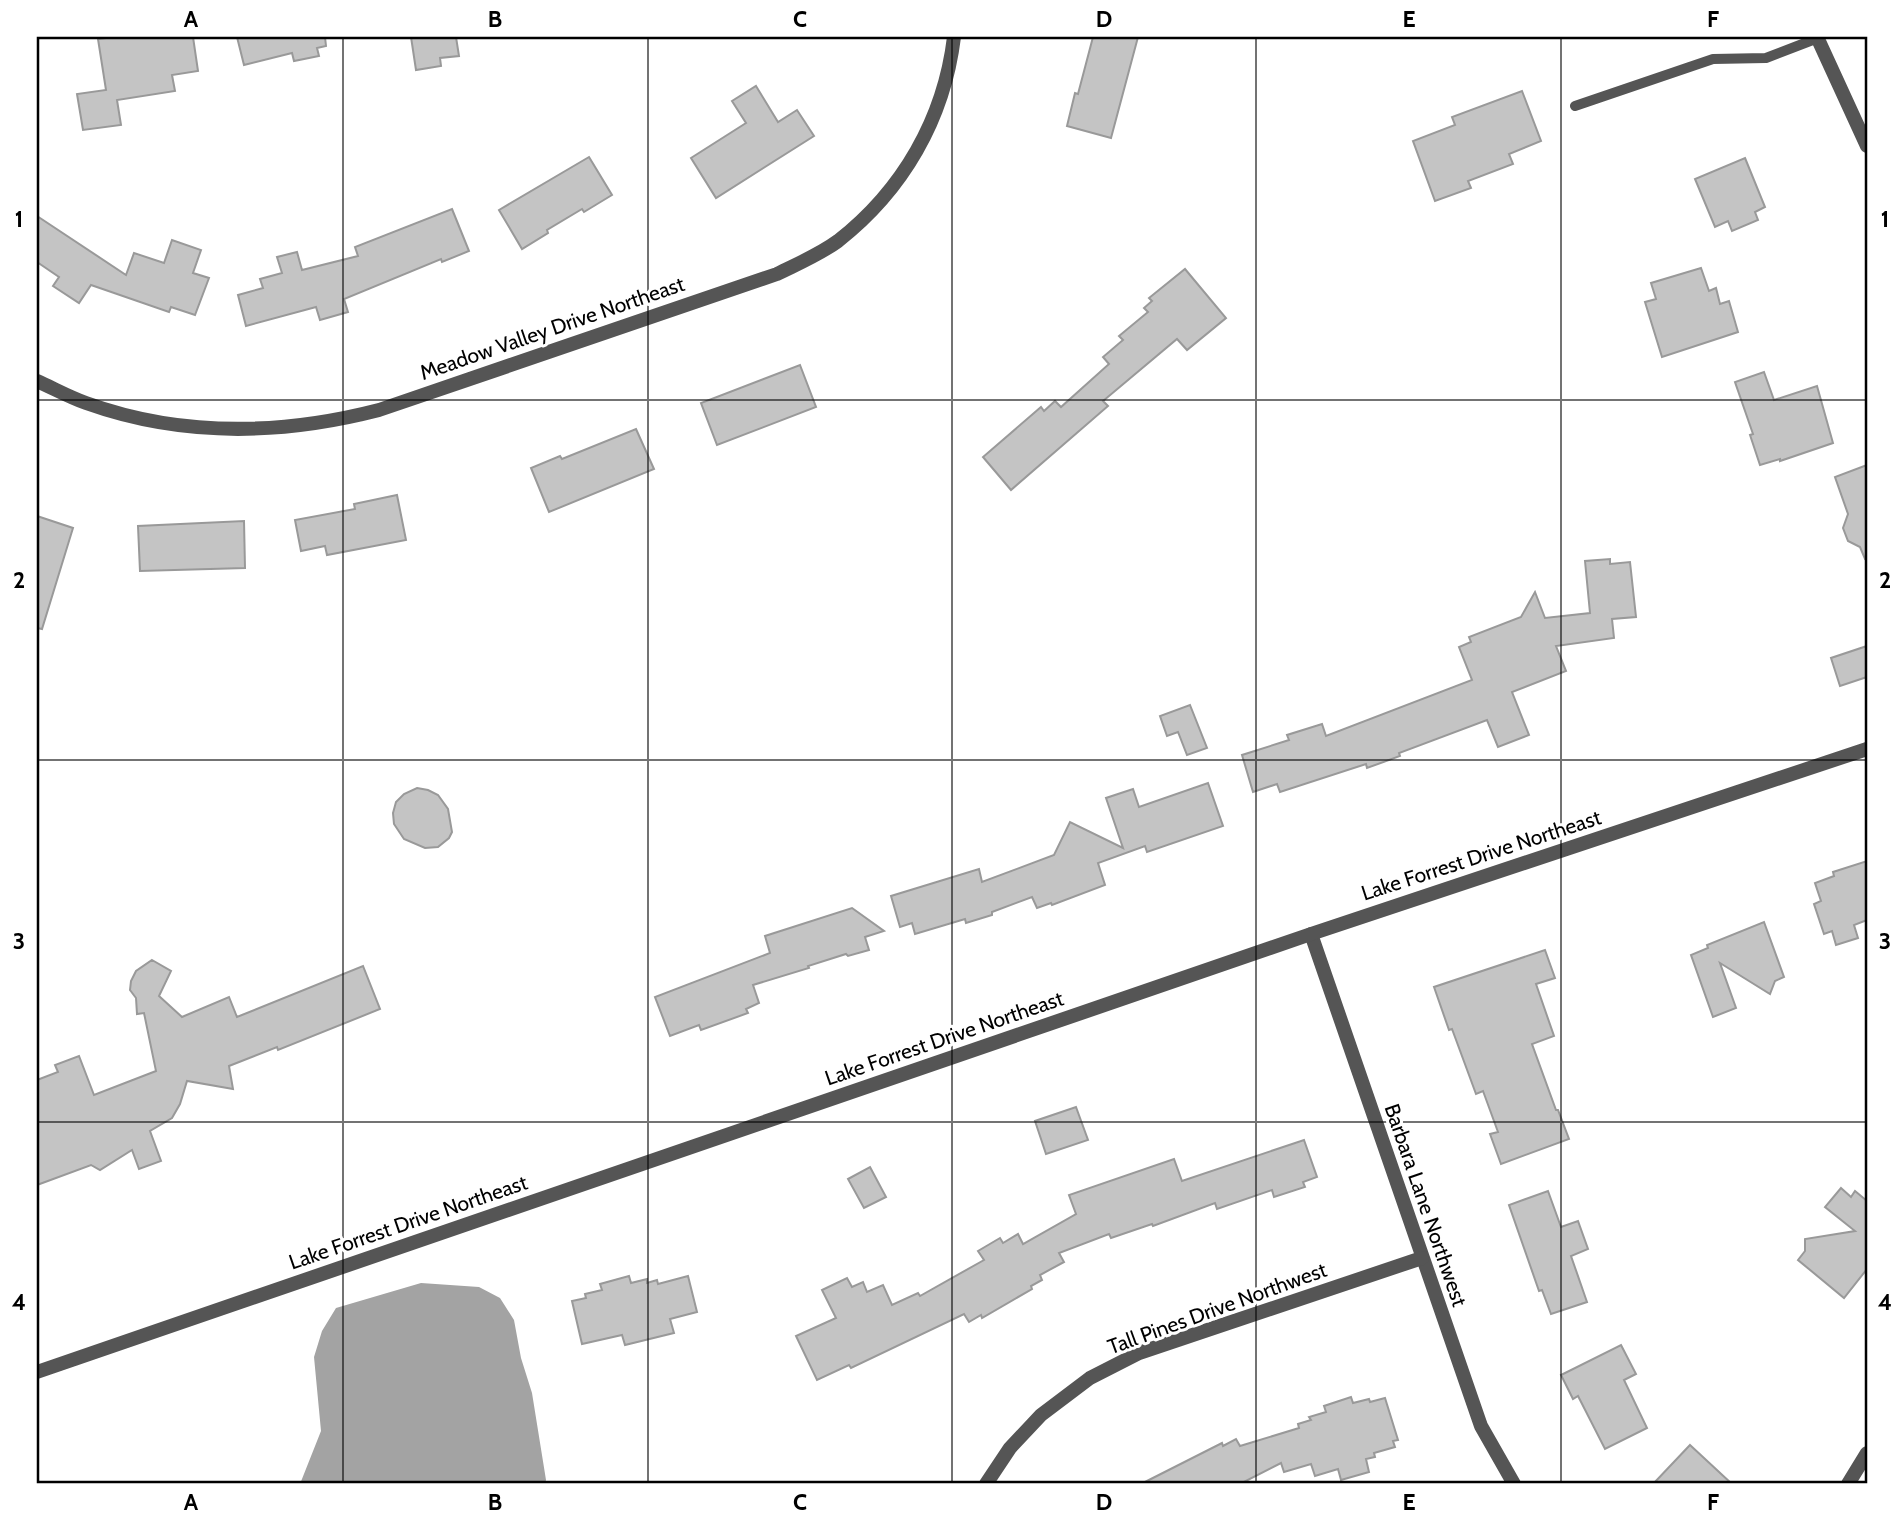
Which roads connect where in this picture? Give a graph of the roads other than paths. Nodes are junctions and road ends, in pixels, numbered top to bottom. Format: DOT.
graph roads {
  1 [pos="954,37"];
  2 [pos="1818,37"];
  3 [pos="1575,106"];
  4 [pos="1867,146"];
  5 [pos="37,381"];
  6 [pos="1867,749"];
  7 [pos="1311,934"];
  8 [pos="1422,1258"];
  9 [pos="37,1373"];
  10 [pos="1867,1453"];
  11 [pos="986,1484"];
  12 [pos="1514,1484"];
  13 [pos="1848,1484"];
  1 -- 5 [label="street, Meadow Valley Drive Northeast"];
  2 -- 3 [label="lane"];
  2 -- 4 [label="street"];
  6 -- 7 [label="street, Lake Forrest Drive Northeast"];
  7 -- 8 [label="street, Barbara Lane Northwest"];
  7 -- 9 [label="street, Lake Forrest Drive Northeast"];
  8 -- 11 [label="street, Tall Pines Drive Northwest"];
  8 -- 12 [label="street, Barbara Lane Northwest"];
  10 -- 13 [label="street"];
}
